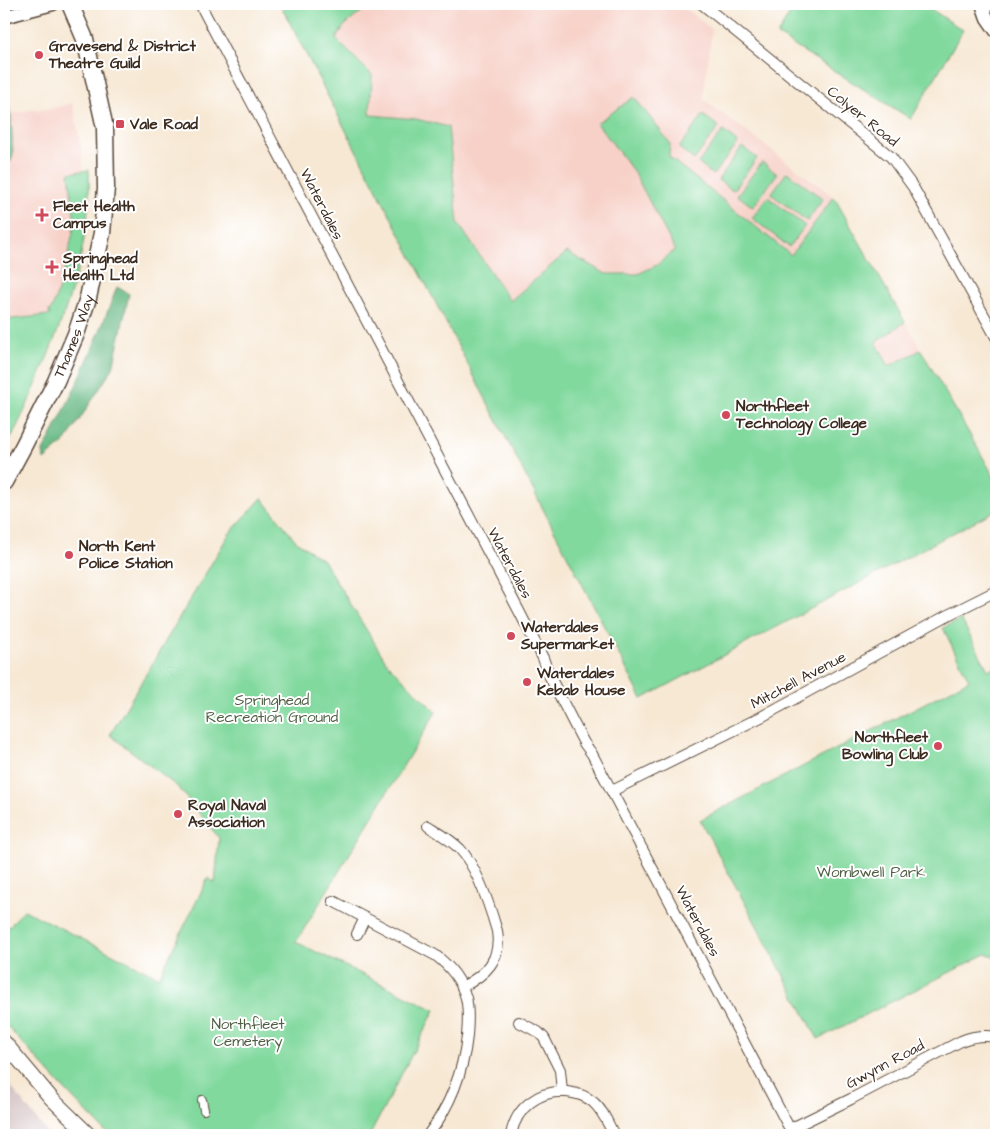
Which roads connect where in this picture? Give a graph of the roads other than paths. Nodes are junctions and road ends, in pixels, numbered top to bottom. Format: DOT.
graph roads {
  1 [pos="53,4"];
  2 [pos="70,4"];
  3 [pos="200,4"];
  4 [pos="702,4"];
  5 [pos="982,4"];
  6 [pos="4,17"];
  7 [pos="996,32"];
  8 [pos="996,337"];
  9 [pos="4,482"];
  10 [pos="996,591"];
  11 [pos="612,791"];
  12 [pos="428,826"];
  13 [pos="333,901"];
  14 [pos="365,918"];
  15 [pos="357,934"];
  16 [pos="462,987"];
  17 [pos="519,1022"];
  18 [pos="996,1037"];
  19 [pos="4,1042"];
  20 [pos="562,1092"];
  21 [pos="202,1100"];
  22 [pos="204,1110"];
  23 [pos="792,1132"];
  24 [pos="88,1135"];
  25 [pos="428,1135"];
  26 [pos="511,1135"];
  27 [pos="614,1135"];
  1 -- 6 [label="street"];
  2 -- 9 [label="main road, Thames Way"];
  3 -- 11 [label="street, Waterdales"];
  4 -- 8 [label="street, Colyer Road"];
  5 -- 7 [label="street"];
  10 -- 11 [label="street, Mitchell Avenue"];
  11 -- 23 [label="street, Waterdales"];
  12 -- 16 [label="street"];
  13 -- 14 [label="street"];
  14 -- 15 [label="street"];
  14 -- 16 [label="street"];
  16 -- 25 [label="street"];
  17 -- 20 [label="street"];
  18 -- 23 [label="street, Gwynn Road"];
  19 -- 24 [label="main road"];
  20 -- 26 [label="street"];
  20 -- 27 [label="street"];
  21 -- 22 [label="street"];
}
